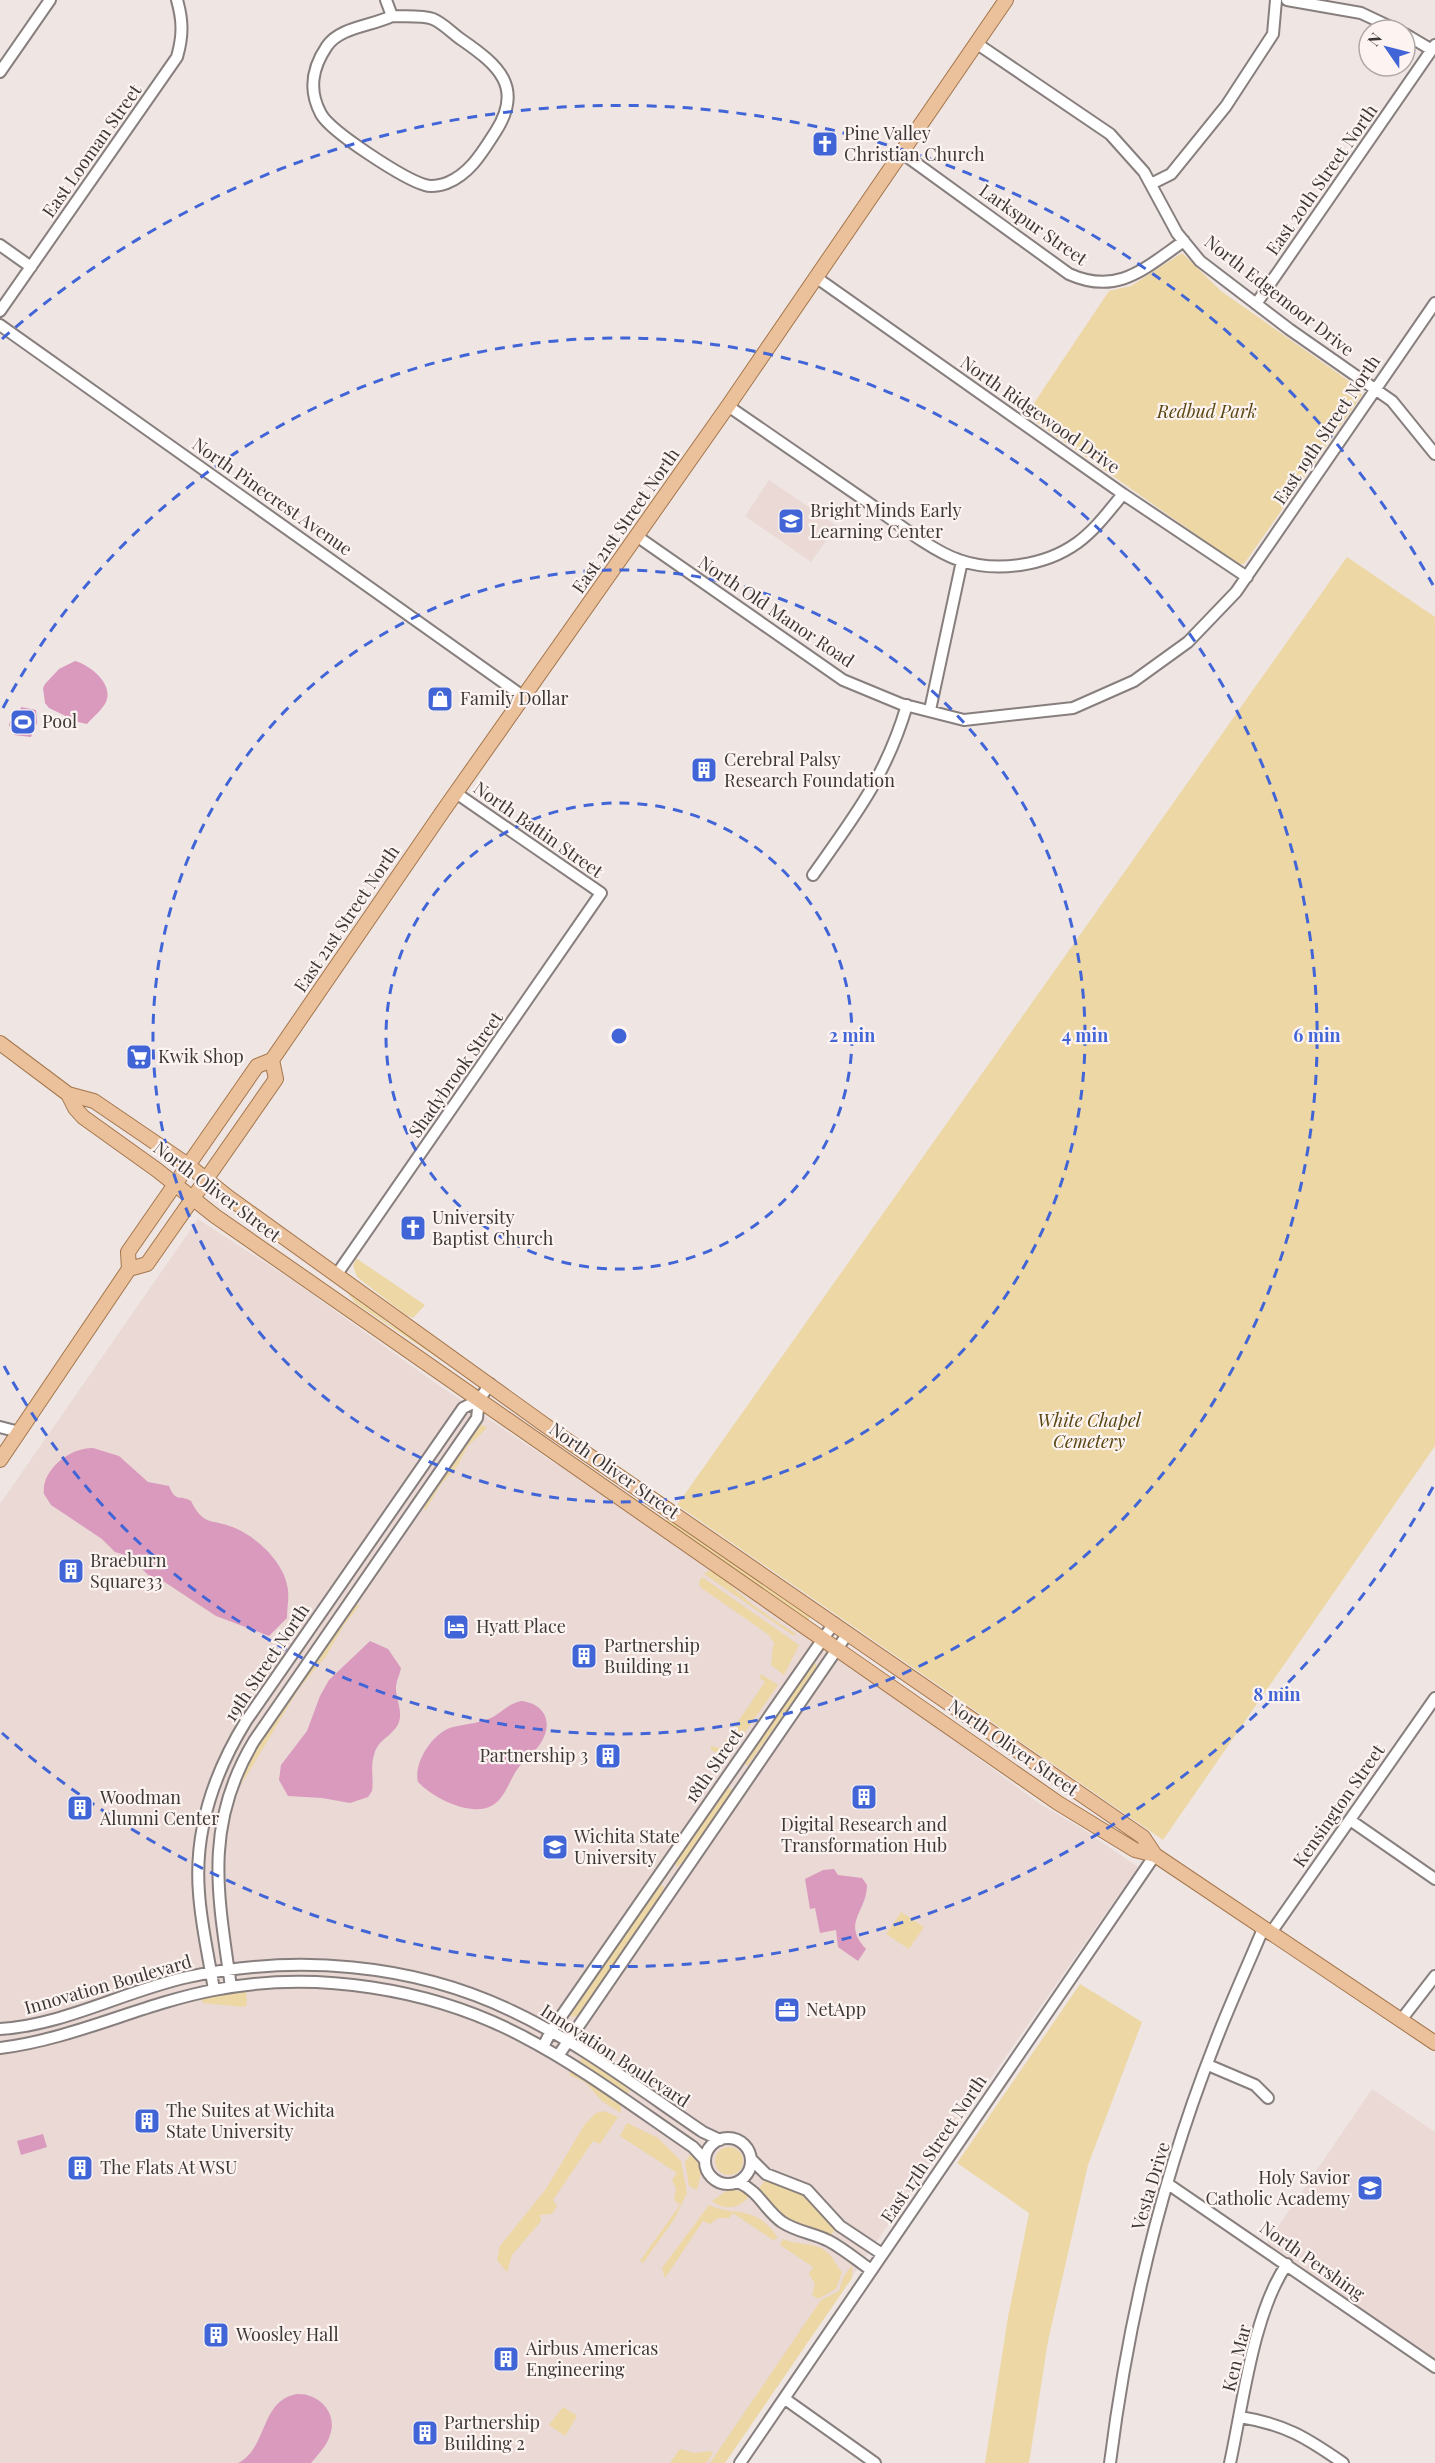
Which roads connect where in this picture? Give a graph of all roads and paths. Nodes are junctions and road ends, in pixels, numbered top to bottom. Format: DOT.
graph roads {
  1 [pos="51,0"];
  2 [pos="177,0"];
  3 [pos="387,0"];
  4 [pos="1006,0"];
  5 [pos="1276,0"];
  6 [pos="1287,0"];
  7 [pos="392,16"];
  8 [pos="1372,18"];
  9 [pos="1417,39"];
  10 [pos="976,43"];
  11 [pos="1434,47"];
  12 [pos="0,72"];
  13 [pos="902,153"];
  14 [pos="1151,184"];
  15 [pos="1184,242"];
  16 [pos="0,245"];
  17 [pos="31,267"];
  18 [pos="817,278"];
  19 [pos="1435,303"];
  20 [pos="1256,304"];
  21 [pos="0,311"];
  22 [pos="0,325"];
  23 [pos="1375,389"];
  24 [pos="728,406"];
  25 [pos="1435,454"];
  26 [pos="1123,494"];
  27 [pos="638,537"];
  28 [pos="962,561"];
  29 [pos="1246,577"];
  30 [pos="524,697"];
  31 [pos="907,705"];
  32 [pos="930,710"];
  33 [pos="456,793"];
  34 [pos="813,875"];
  35 [pos="601,894"];
  36 [pos="0,1043"];
  37 [pos="272,1060"];
  38 [pos="69,1094"];
  39 [pos="188,1166"];
  40 [pos="206,1180"];
  41 [pos="175,1184"];
  42 [pos="193,1198"];
  43 [pos="129,1269"];
  44 [pos="337,1274"];
  45 [pos="490,1384"];
  46 [pos="479,1400"];
  47 [pos="0,1427"];
  48 [pos="19,1432"];
  49 [pos="0,1460"];
  50 [pos="834,1623"];
  51 [pos="848,1633"];
  52 [pos="823,1638"];
  53 [pos="837,1648"];
  54 [pos="1433,1705"];
  55 [pos="1350,1820"];
  56 [pos="1155,1855"];
  57 [pos="1435,1879"];
  58 [pos="1266,1931"];
  59 [pos="228,1970"];
  60 [pos="211,1973"];
  61 [pos="1435,1976"];
  62 [pos="231,1987"];
  63 [pos="214,1990"];
  64 [pos="1401,2020"];
  65 [pos="0,2029"];
  66 [pos="551,2031"];
  67 [pos="567,2040"];
  68 [pos="1435,2043"];
  69 [pos="543,2047"];
  70 [pos="0,2048"];
  71 [pos="558,2056"];
  72 [pos="1208,2064"];
  73 [pos="1268,2098"];
  74 [pos="720,2140"];
  75 [pos="751,2159"];
  76 [pos="705,2160"];
  77 [pos="738,2182"];
  78 [pos="1168,2184"];
  79 [pos="882,2254"];
  80 [pos="1287,2264"];
  81 [pos="871,2270"];
  82 [pos="1435,2367"];
  83 [pos="785,2399"];
  84 [pos="1240,2417"];
  85 [pos="740,2463"];
  86 [pos="875,2463"];
  87 [pos="1110,2463"];
  88 [pos="1230,2463"];
  89 [pos="1343,2463"];
  1 -- 12 [label="street"];
  2 -- 17 [label="street, East Looman Street"];
  3 -- 7 [label="street"];
  4 -- 10 [label="main road, East 21st Street North"];
  5 -- 14 [label="street"];
  6 -- 8 [label="street"];
  7 -- 7 [label="street"];
  9 -- 11 [label="street"];
  10 -- 13 [label="main road, East 21st Street North"];
  10 -- 14 [label="street, North Edgemoor Drive"];
  11 -- 20 [label="street, East 20th Street North"];
  13 -- 15 [label="street, Larkspur Street"];
  13 -- 18 [label="main road, East 21st Street North"];
  14 -- 15 [label="street, North Edgemoor Drive"];
  15 -- 20 [label="street, North Edgemoor Drive"];
  16 -- 17 [label="street"];
  17 -- 21 [label="street, East Looman Street"];
  18 -- 24 [label="main road, East 21st Street North"];
  18 -- 26 [label="street, North Ridgewood Drive"];
  19 -- 23 [label="street, East 19th Street North"];
  20 -- 23 [label="street, North Edgemoor Drive"];
  22 -- 30 [label="street, North Pinecrest Avenue"];
  23 -- 25 [label="street, North Edgemoor Drive"];
  23 -- 29 [label="street, East 19th Street North"];
  24 -- 27 [label="main road, East 21st Street North"];
  24 -- 28 [label="street"];
  26 -- 28 [label="street"];
  26 -- 29 [label="street, North Ridgewood Drive"];
  27 -- 30 [label="main road, East 21st Street North"];
  27 -- 31 [label="street, North Old Manor Road"];
  28 -- 32 [label="street"];
  29 -- 32 [label="street, North Old Manor Road"];
  30 -- 33 [label="main road, East 21st Street North"];
  31 -- 32 [label="street, North Old Manor Road"];
  31 -- 34 [label="street"];
  33 -- 35 [label="street, North Battin Street"];
  33 -- 37 [label="main road, East 21st Street North"];
  35 -- 44 [label="street, Shadybrook Street"];
  36 -- 38 [label="main road, North Oliver Street"];
  37 -- 39 [label="main road, East 21st Street North"];
  37 -- 40 [label="main road, East 21st Street North"];
  38 -- 39 [label="main road, North Oliver Street"];
  38 -- 41 [label="main road, North Oliver Street"];
  39 -- 40 [label="main road, North Oliver Street"];
  39 -- 41 [label="main road, East 21st Street North"];
  40 -- 42 [label="main road, East 21st Street North"];
  40 -- 44 [label="main road, North Oliver Street"];
  41 -- 42 [label="main road, North Oliver Street"];
  41 -- 43 [label="main road, East 21st Street North"];
  42 -- 43 [label="main road, East 21st Street North"];
  42 -- 46 [label="main road, North Oliver Street"];
  43 -- 48 [label="main road, East 21st Street North"];
  44 -- 45 [label="main road, North Oliver Street"];
  45 -- 46 [label="street, 19th Street North"];
  45 -- 50 [label="main road, North Oliver Street"];
  46 -- 52 [label="main road, North Oliver Street"];
  46 -- 59 [label="street, 19th Street North"];
  46 -- 60 [label="street, 19th Street North"];
  47 -- 48 [label="street"];
  48 -- 49 [label="main road, East 21st Street North"];
  50 -- 51 [label="main road, North Oliver Street"];
  50 -- 52 [label="street, 18th Street"];
  51 -- 53 [label="street, 18th Street"];
  51 -- 56 [label="main road, North Oliver Street"];
  52 -- 53 [label="main road, North Oliver Street"];
  52 -- 66 [label="street, 18th Street"];
  53 -- 56 [label="main road, North Oliver Street"];
  53 -- 67 [label="street, 18th Street"];
  54 -- 55 [label="street, Kensington Street"];
  55 -- 57 [label="street"];
  55 -- 58 [label="street, Kensington Street"];
  56 -- 58 [label="main road, North Oliver Street"];
  56 -- 79 [label="street, East 17th Street North"];
  58 -- 64 [label="main road, North Oliver Street"];
  58 -- 72 [label="street, Vesta Drive"];
  59 -- 60 [label="street, Innovation Boulevard"];
  59 -- 62 [label="street, 19th Street North"];
  59 -- 66 [label="street, Innovation Boulevard"];
  60 -- 63 [label="street, 19th Street North"];
  60 -- 65 [label="street, Innovation Boulevard"];
  61 -- 64 [label="street"];
  62 -- 63 [label="street, Innovation Boulevard"];
  62 -- 69 [label="street, Innovation Boulevard"];
  63 -- 70 [label="street, Innovation Boulevard"];
  64 -- 68 [label="main road, North Oliver Street"];
  66 -- 67 [label="street, Innovation Boulevard"];
  66 -- 69 [label="street, 18th Street"];
  67 -- 71 [label="street, 18th Street"];
  67 -- 74 [label="street, Innovation Boulevard"];
  69 -- 71 [label="street, Innovation Boulevard"];
  71 -- 76 [label="street, Innovation Boulevard"];
  72 -- 73 [label="street"];
  72 -- 78 [label="street, Vesta Drive"];
  74 -- 75 [label="street, Innovation Boulevard"];
  74 -- 76 [label="street"];
  75 -- 77 [label="street"];
  75 -- 79 [label="street, Innovation Boulevard"];
  76 -- 77 [label="street, Innovation Boulevard"];
  77 -- 81 [label="street, Innovation Boulevard"];
  78 -- 80 [label="street, North Pershing"];
  78 -- 87 [label="street, Vesta Drive"];
  79 -- 81 [label="street, East 17th Street North"];
  80 -- 82 [label="street, North Pershing"];
  80 -- 84 [label="street, Ken Mar"];
  81 -- 83 [label="street, East 17th Street North"];
  83 -- 85 [label="street, East 17th Street North"];
  83 -- 86 [label="street"];
  84 -- 88 [label="street, Ken Mar"];
  84 -- 89 [label="street"];
}
